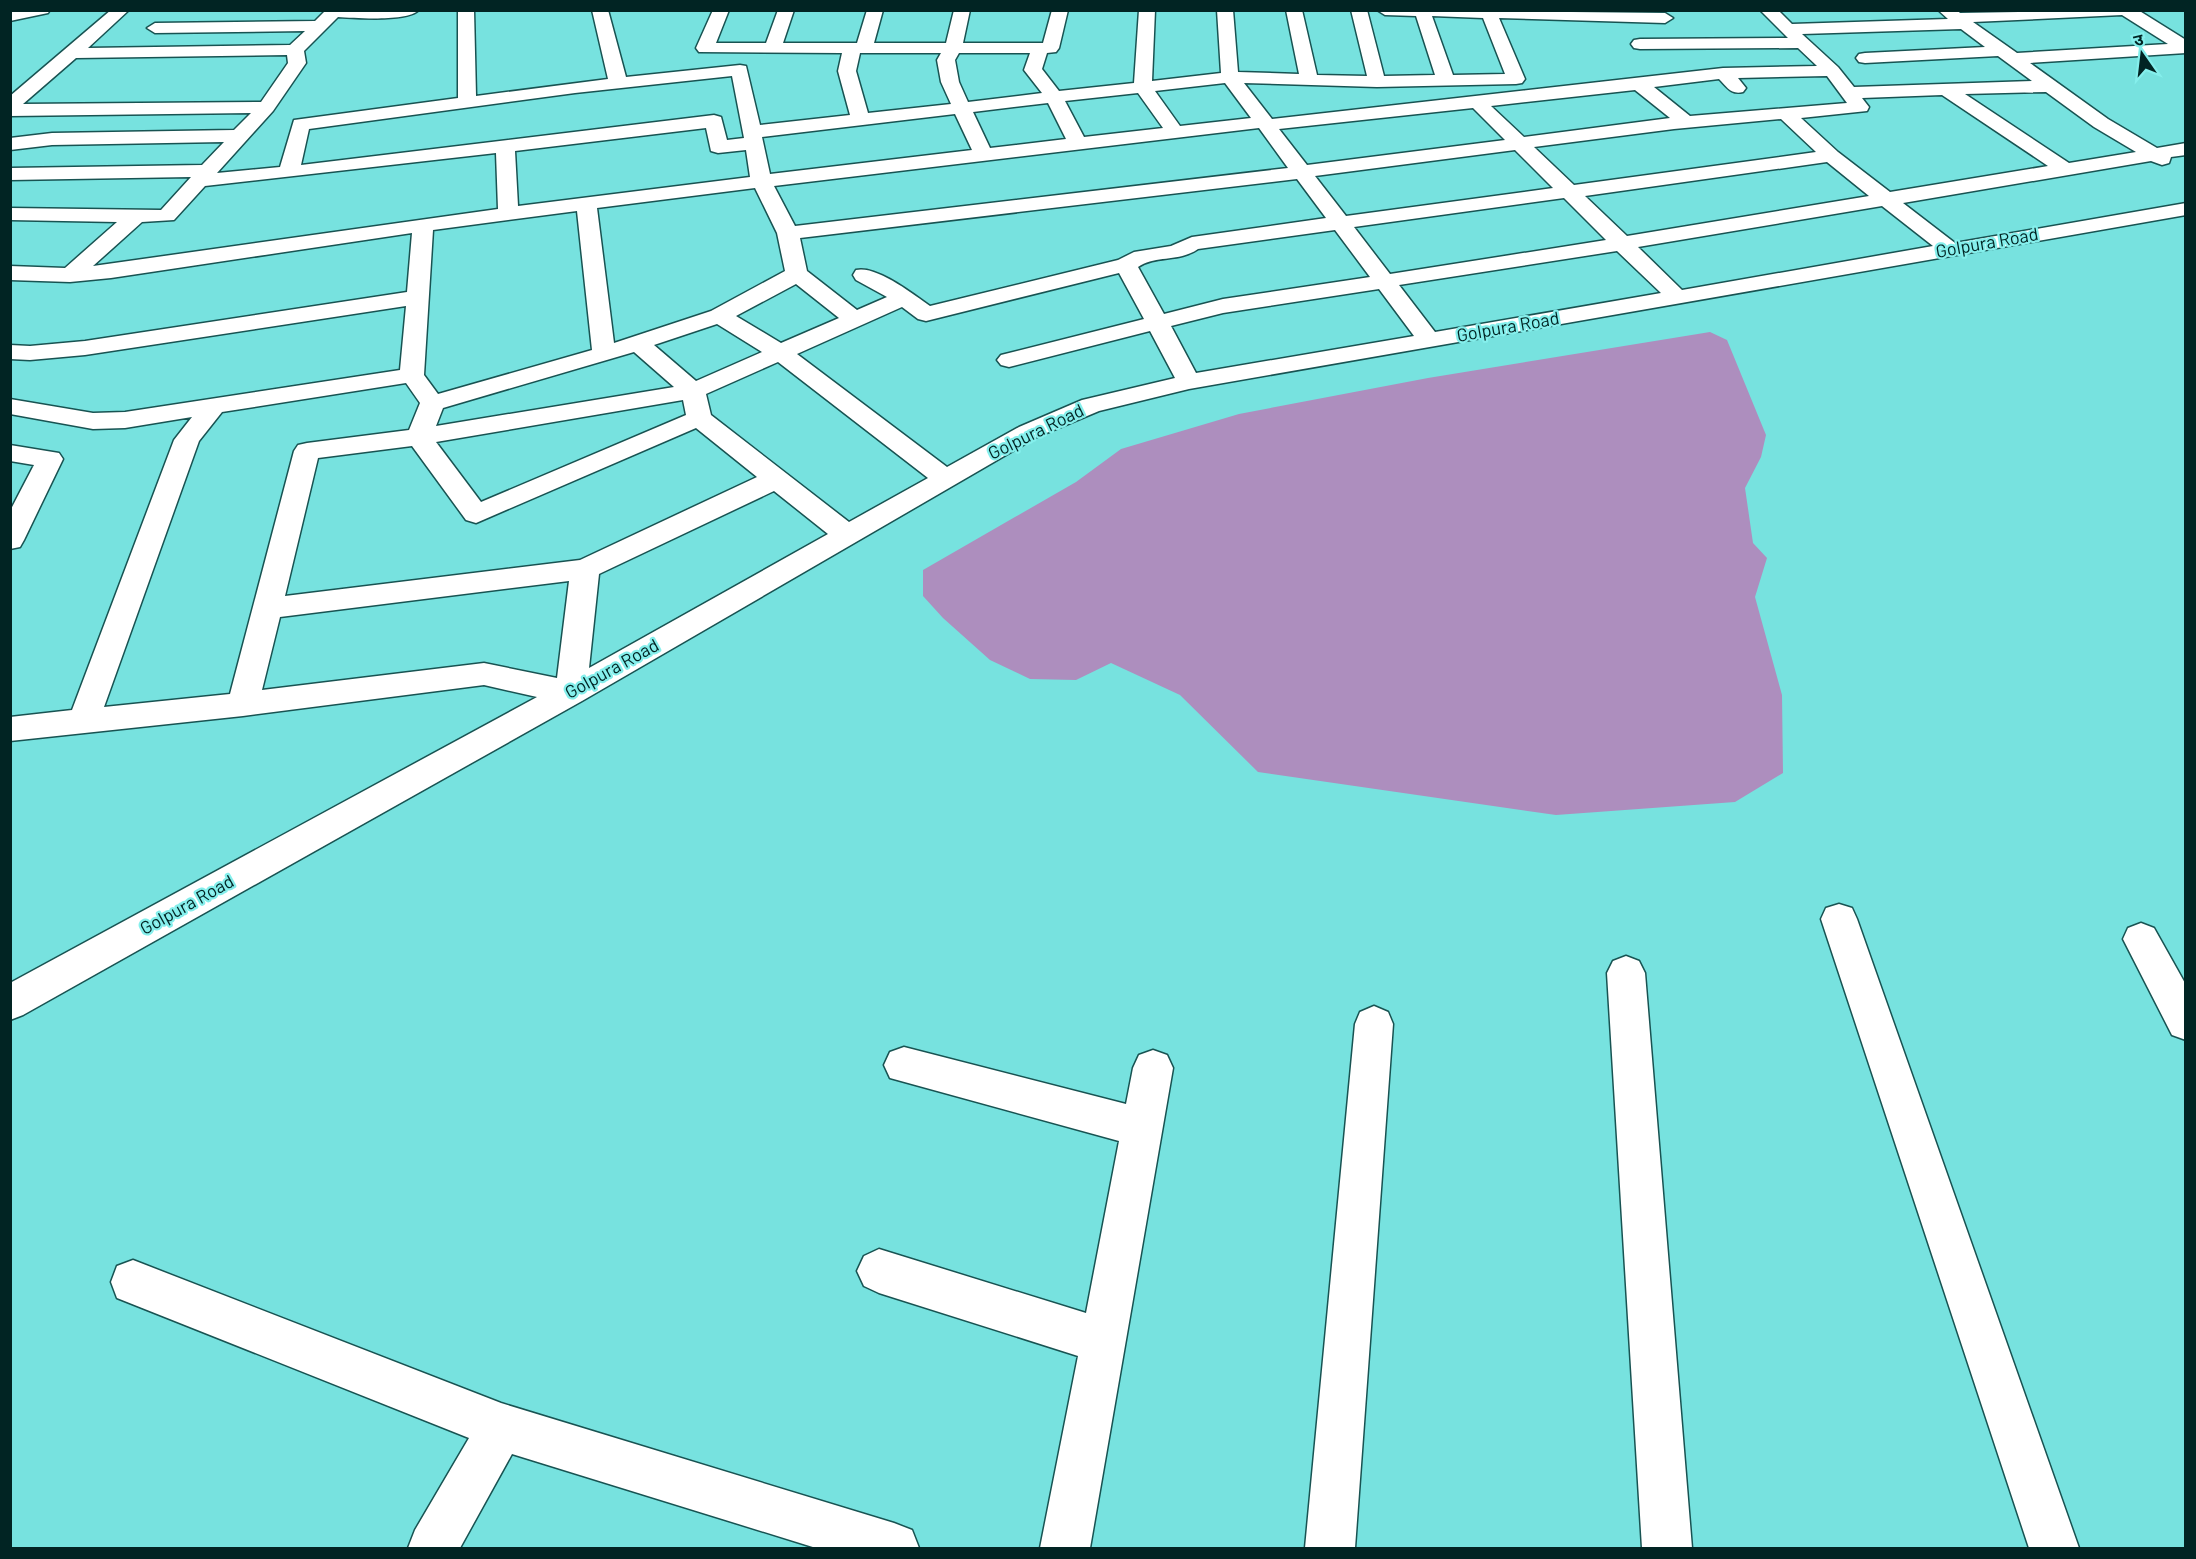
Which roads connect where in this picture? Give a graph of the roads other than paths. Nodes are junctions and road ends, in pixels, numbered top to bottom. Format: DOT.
graph roads {
  1 [pos="42,10"];
  2 [pos="121,10"];
  3 [pos="411,10"];
  4 [pos="466,10"];
  5 [pos="600,10"];
  6 [pos="721,10"];
  7 [pos="786,10"];
  8 [pos="875,10"];
  9 [pos="962,10"];
  10 [pos="1060,10"];
  11 [pos="1147,10"];
  12 [pos="1225,10"];
  13 [pos="1294,10"];
  14 [pos="1359,10"];
  15 [pos="1385,10"];
  16 [pos="1658,10"];
  17 [pos="1768,10"];
  18 [pos="1860,10"];
  19 [pos="2121,10"];
  20 [pos="2126,10"];
  21 [pos="335,11"];
  22 [pos="1422,11"];
  23 [pos="2040,12"];
  24 [pos="1489,13"];
  25 [pos="15,14"];
  26 [pos="1622,16"];
  27 [pos="1955,18"];
  28 [pos="320,26"];
  29 [pos="1879,26"];
  30 [pos="155,28"];
  31 [pos="1788,29"];
  32 [pos="1802,43"];
  33 [pos="773,48"];
  34 [pos="858,48"];
  35 [pos="953,48"];
  36 [pos="1040,48"];
  37 [pos="2185,48"];
  38 [pos="295,50"];
  39 [pos="71,53"];
  40 [pos="2007,55"];
  41 [pos="1648,56"];
  42 [pos="1864,58"];
  43 [pos="1723,72"];
  44 [pos="1832,72"];
  45 [pos="1230,77"];
  46 [pos="1309,79"];
  47 [pos="618,81"];
  48 [pos="1446,81"];
  49 [pos="1377,82"];
  50 [pos="1639,84"];
  51 [pos="2050,86"];
  52 [pos="1143,87"];
  53 [pos="1737,88"];
  54 [pos="1946,90"];
  55 [pos="1849,93"];
  56 [pos="1054,98"];
  57 [pos="1477,102"];
  58 [pos="467,104"];
  59 [pos="266,107"];
  60 [pos="10,108"];
  61 [pos="961,108"];
  62 [pos="1784,112"];
  63 [pos="860,119"];
  64 [pos="1686,122"];
  65 [pos="1266,123"];
  66 [pos="1175,132"];
  67 [pos="240,136"];
  68 [pos="753,138"];
  69 [pos="1078,143"];
  70 [pos="10,144"];
  71 [pos="1520,144"];
  72 [pos="505,146"];
  73 [pos="983,154"];
  74 [pos="2154,154"];
  75 [pos="1831,156"];
  76 [pos="2182,158"];
  77 [pos="2066,169"];
  78 [pos="289,172"];
  79 [pos="1302,172"];
  80 [pos="10,174"];
  81 [pos="203,176"];
  82 [pos="761,180"];
  83 [pos="1568,191"];
  84 [pos="1886,200"];
  85 [pos="586,203"];
  86 [pos="2186,209"];
  87 [pos="508,213"];
  88 [pos="10,214"];
  89 [pos="137,215"];
  90 [pos="1340,222"];
  91 [pos="423,225"];
  92 [pos="788,233"];
  93 [pos="1621,243"];
  94 [pos="1950,249"];
  95 [pos="1126,266"];
  96 [pos="10,273"];
  97 [pos="797,274"];
  98 [pos="69,275"];
  99 [pos="864,275"];
  100 [pos="1385,281"];
  101 [pos="417,297"];
  102 [pos="904,298"];
  103 [pos="1678,298"];
  104 [pos="719,316"];
  105 [pos="855,320"];
  106 [pos="1158,324"];
  107 [pos="1429,340"];
  108 [pos="638,343"];
  109 [pos="20,352"];
  110 [pos="779,352"];
  111 [pos="604,354"];
  112 [pos="1009,360"];
  113 [pos="10,372"];
  114 [pos="412,375"];
  115 [pos="1189,381"];
  116 [pos="693,391"];
  117 [pos="432,403"];
  118 [pos="10,406"];
  119 [pos="214,406"];
  120 [pos="699,418"];
  121 [pos="419,437"];
  122 [pos="10,453"];
  123 [pos="776,479"];
  124 [pos="946,479"];
  125 [pos="848,536"];
  126 [pos="10,540"];
  127 [pos="585,569"];
  128 [pos="267,608"];
  129 [pos="571,693"];
  130 [pos="243,704"];
  131 [pos="83,722"];
  132 [pos="10,729"];
  133 [pos="1839,919"];
  134 [pos="2141,939"];
  135 [pos="1626,973"];
  136 [pos="10,1003"];
  137 [pos="2186,1023"];
  138 [pos="1374,1024"];
  139 [pos="904,1065"];
  140 [pos="1153,1068"];
  141 [pos="1142,1128"];
  142 [pos="879,1271"];
  143 [pos="134,1282"];
  144 [pos="1103,1341"];
  145 [pos="501,1427"];
  146 [pos="433,1548"];
  147 [pos="894,1548"];
  148 [pos="1065,1548"];
  149 [pos="1330,1548"];
  150 [pos="1667,1548"];
  151 [pos="2054,1548"];
  1 -- 25 [label="street"];
  2 -- 39 [label="street"];
  3 -- 21 [label="street"];
  4 -- 58 [label="street"];
  5 -- 47 [label="street"];
  6 -- 33 [label="street"];
  7 -- 33 [label="street"];
  8 -- 34 [label="street"];
  9 -- 35 [label="street"];
  10 -- 36 [label="street"];
  11 -- 52 [label="street"];
  12 -- 45 [label="street"];
  13 -- 46 [label="street"];
  14 -- 49 [label="street"];
  15 -- 22 [label="street"];
  16 -- 26 [label="street"];
  17 -- 31 [label="street"];
  18 -- 29 [label="street"];
  19 -- 23 [label="street"];
  20 -- 37 [label="street"];
  21 -- 28 [label="street"];
  22 -- 24 [label="street"];
  22 -- 48 [label="street"];
  23 -- 27 [label="street"];
  24 -- 26 [label="street"];
  24 -- 48 [label="street"];
  26 -- 41 [label="street"];
  27 -- 29 [label="street"];
  27 -- 40 [label="street"];
  28 -- 30 [label="street"];
  28 -- 38 [label="street"];
  29 -- 31 [label="street"];
  31 -- 32 [label="street"];
  32 -- 41 [label="street"];
  32 -- 44 [label="street"];
  33 -- 34 [label="street"];
  34 -- 35 [label="street"];
  34 -- 63 [label="street"];
  35 -- 36 [label="street"];
  35 -- 61 [label="street"];
  36 -- 56 [label="street"];
  37 -- 40 [label="street"];
  38 -- 39 [label="street"];
  38 -- 59 [label="street"];
  39 -- 60 [label="street"];
  40 -- 42 [label="street"];
  40 -- 51 [label="street"];
  41 -- 50 [label="street"];
  43 -- 44 [label="street"];
  43 -- 50 [label="street"];
  43 -- 53 [label="street"];
  44 -- 55 [label="street"];
  45 -- 46 [label="street"];
  45 -- 52 [label="street"];
  45 -- 65 [label="street"];
  46 -- 49 [label="street"];
  47 -- 58 [label="street"];
  47 -- 68 [label="street"];
  48 -- 49 [label="street"];
  50 -- 57 [label="street"];
  50 -- 64 [label="street"];
  51 -- 54 [label="street"];
  51 -- 74 [label="street"];
  52 -- 56 [label="street"];
  52 -- 66 [label="street"];
  54 -- 55 [label="street"];
  54 -- 77 [label="street"];
  55 -- 62 [label="street"];
  56 -- 61 [label="street"];
  56 -- 69 [label="street"];
  57 -- 65 [label="street"];
  57 -- 71 [label="street"];
  58 -- 78 [label="street"];
  59 -- 60 [label="street"];
  59 -- 67 [label="street"];
  61 -- 63 [label="street"];
  61 -- 73 [label="street"];
  62 -- 64 [label="street"];
  62 -- 75 [label="street"];
  63 -- 68 [label="street"];
  64 -- 71 [label="street"];
  65 -- 66 [label="street"];
  65 -- 79 [label="street"];
  66 -- 69 [label="street"];
  67 -- 70 [label="street"];
  67 -- 81 [label="street"];
  68 -- 72 [label="street"];
  68 -- 82 [label="street"];
  69 -- 73 [label="street"];
  71 -- 79 [label="street"];
  71 -- 83 [label="street"];
  72 -- 78 [label="street"];
  72 -- 87 [label="street"];
  73 -- 82 [label="street"];
  74 -- 76 [label="street"];
  74 -- 77 [label="street"];
  75 -- 83 [label="street"];
  75 -- 84 [label="street"];
  77 -- 84 [label="street"];
  78 -- 81 [label="street"];
  79 -- 90 [label="street"];
  79 -- 92 [label="street"];
  80 -- 81 [label="street"];
  81 -- 89 [label="street"];
  82 -- 85 [label="street"];
  82 -- 92 [label="street"];
  83 -- 90 [label="street"];
  83 -- 93 [label="street"];
  84 -- 93 [label="street"];
  84 -- 94 [label="street"];
  85 -- 87 [label="street"];
  85 -- 111 [label="street"];
  86 -- 94 [label="street, Golpura Road"];
  87 -- 91 [label="street"];
  88 -- 89 [label="street"];
  89 -- 98 [label="street"];
  90 -- 95 [label="street"];
  90 -- 100 [label="street"];
  91 -- 98 [label="street"];
  91 -- 101 [label="street"];
  92 -- 97 [label="street"];
  93 -- 100 [label="street"];
  93 -- 103 [label="street"];
  94 -- 103 [label="street, Golpura Road"];
  95 -- 102 [label="street"];
  95 -- 106 [label="street"];
  96 -- 98 [label="street"];
  97 -- 104 [label="street"];
  97 -- 105 [label="street"];
  99 -- 102 [label="street"];
  100 -- 106 [label="street"];
  100 -- 107 [label="street"];
  101 -- 109 [label="street"];
  101 -- 114 [label="street"];
  102 -- 105 [label="street"];
  103 -- 107 [label="street, Golpura Road"];
  104 -- 108 [label="street"];
  104 -- 110 [label="street"];
  105 -- 110 [label="street"];
  106 -- 112 [label="street"];
  106 -- 115 [label="street"];
  107 -- 115 [label="street, Golpura Road"];
  108 -- 111 [label="street"];
  108 -- 116 [label="street"];
  109 -- 113 [label="street"];
  110 -- 116 [label="street"];
  110 -- 124 [label="street"];
  111 -- 117 [label="street"];
  114 -- 117 [label="street"];
  114 -- 119 [label="street"];
  115 -- 124 [label="street, Golpura Road"];
  116 -- 120 [label="street"];
  116 -- 121 [label="street"];
  117 -- 121 [label="street"];
  118 -- 119 [label="street"];
  119 -- 131 [label="street"];
  120 -- 121 [label="street"];
  120 -- 123 [label="street"];
  121 -- 128 [label="street"];
  122 -- 126 [label="street"];
  123 -- 125 [label="street"];
  123 -- 127 [label="street"];
  124 -- 125 [label="street, Golpura Road"];
  125 -- 129 [label="street, Golpura Road"];
  127 -- 128 [label="street"];
  127 -- 129 [label="street"];
  128 -- 130 [label="street"];
  129 -- 130 [label="street"];
  129 -- 136 [label="street, Golpura Road"];
  130 -- 131 [label="street"];
  131 -- 132 [label="street"];
  133 -- 151 [label="street"];
  134 -- 137 [label="street"];
  135 -- 150 [label="street"];
  138 -- 149 [label="street"];
  139 -- 141 [label="street"];
  140 -- 141 [label="street"];
  141 -- 144 [label="street"];
  142 -- 144 [label="street"];
  143 -- 145 [label="street"];
  144 -- 148 [label="street"];
  145 -- 146 [label="street"];
  145 -- 147 [label="street"];
}
